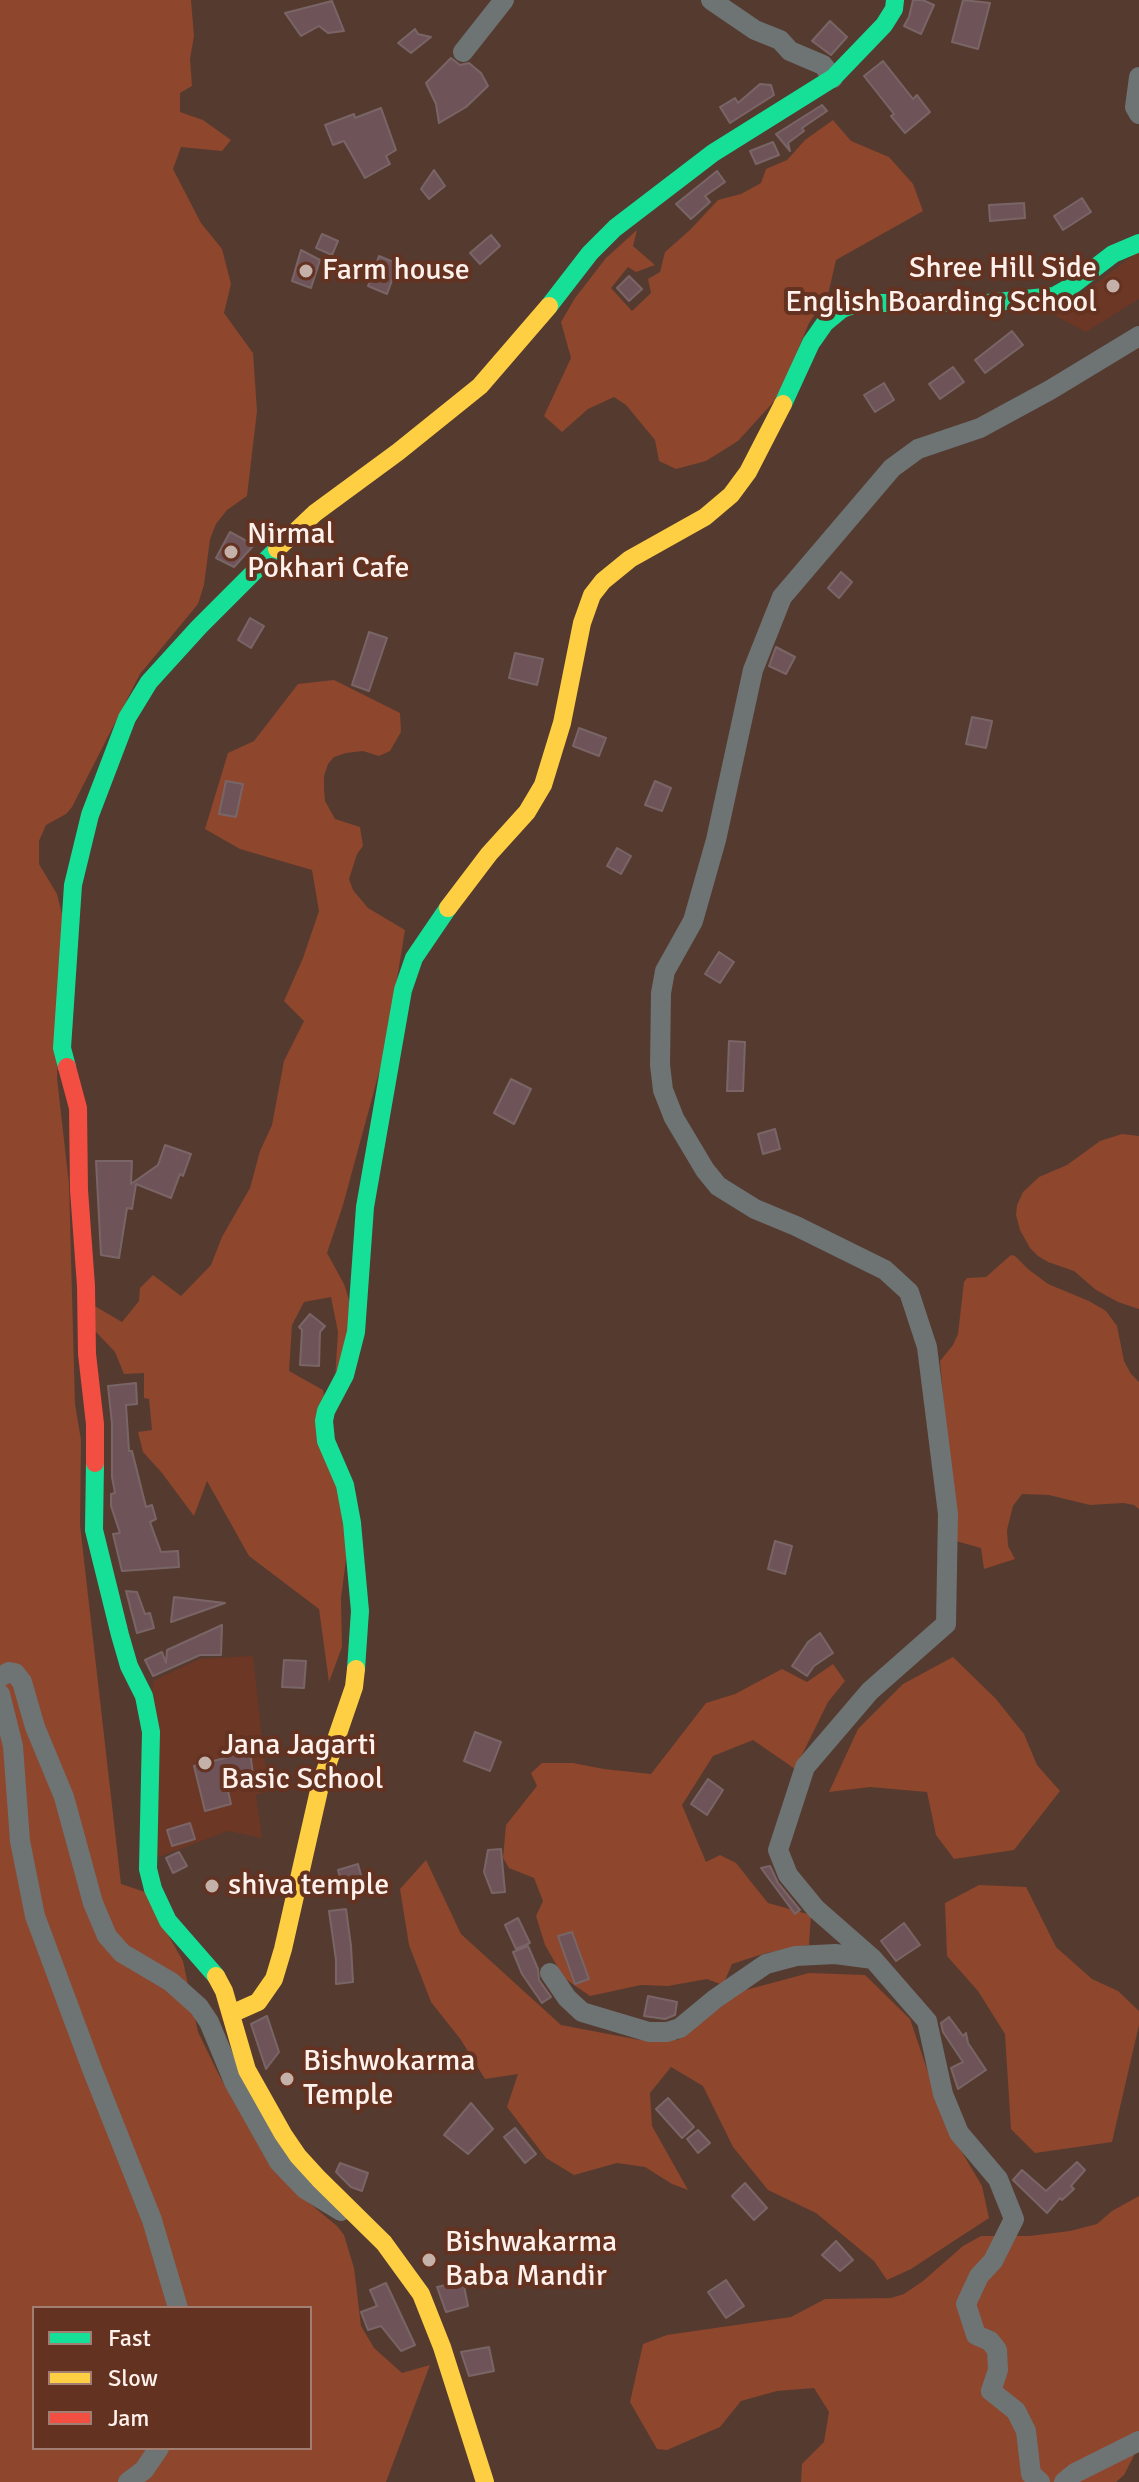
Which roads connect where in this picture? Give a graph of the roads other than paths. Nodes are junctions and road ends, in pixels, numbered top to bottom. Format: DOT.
graph roads {
  1 [pos="504,0"];
  2 [pos="711,0"];
  3 [pos="895,0"];
  4 [pos="463,52"];
  5 [pos="1139,77"];
  6 [pos="833,78"];
  7 [pos="1139,114"];
  8 [pos="1139,243"];
  9 [pos="1139,336"];
  10 [pos="0,1677"];
  11 [pos="0,1694"];
  12 [pos="873,1959"];
  13 [pos="550,1973"];
  14 [pos="231,2014"];
  15 [pos="359,2219"];
  16 [pos="177,2306"];
  17 [pos="1139,2441"];
  18 [pos="158,2450"];
  19 [pos="128,2482"];
  20 [pos="485,2482"];
  21 [pos="1040,2482"];
  22 [pos="1064,2482"];
  1 -- 4 [label="street"];
  2 -- 6 [label="street"];
  3 -- 6 [label="main road"];
  5 -- 7 [label="street"];
  6 -- 14 [label="main road"];
  8 -- 14 [label="main road"];
  9 -- 12 [label="street"];
  10 -- 15 [label="street"];
  11 -- 16 [label="street"];
  12 -- 13 [label="street"];
  12 -- 21 [label="street"];
  14 -- 15 [label="main road"];
  15 -- 20 [label="main road"];
  17 -- 22 [label="street"];
  18 -- 19 [label="street"];
}
